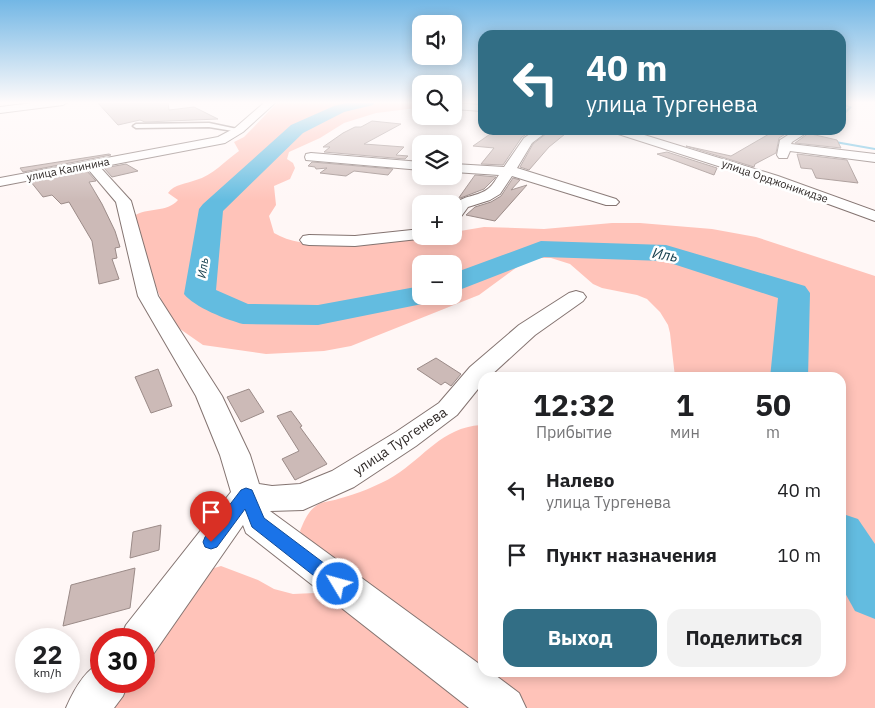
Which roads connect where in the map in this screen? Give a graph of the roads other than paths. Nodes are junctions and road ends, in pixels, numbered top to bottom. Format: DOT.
graph roads {
  1 [pos="232,135"];
  2 [pos="536,135"];
  3 [pos="632,135"];
  4 [pos="795,135"];
  5 [pos="784,147"];
  6 [pos="311,157"];
  7 [pos="875,158"];
  8 [pos="91,165"];
  9 [pos="412,165"];
  10 [pos="462,168"];
  11 [pos="509,171"];
  12 [pos="773,179"];
  13 [pos="0,182"];
  14 [pos="611,202"];
  15 [pos="462,205"];
  16 [pos="875,216"];
  17 [pos="412,235"];
  18 [pos="309,240"];
  19 [pos="576,297"];
  20 [pos="479,372"];
  21 [pos="478,373"];
  22 [pos="246,494"];
  23 [pos="148,628"];
  24 [pos="99,693"];
  25 [pos="88,708"];
  26 [pos="504,708"];
  1 -- 8 [label="street, улица Калинина"];
  2 -- 11 [label="street"];
  3 -- 12 [label="street, улица Орджоникидзе"];
  4 -- 5 [label="street"];
  5 -- 7 [label="street"];
  5 -- 12 [label="street"];
  6 -- 9 [label="street"];
  8 -- 13 [label="street, улица Калинина"];
  8 -- 22 [label="street"];
  10 -- 11 [label="street"];
  11 -- 14 [label="street"];
  11 -- 15 [label="street"];
  12 -- 16 [label="street, улица Орджоникидзе"];
  17 -- 18 [label="street"];
  19 -- 20 [label="street, улица Тургенева"];
  21 -- 22 [label="street, улица Тургенева"];
  22 -- 23 [label="street"];
  22 -- 26 [label="street"];
  24 -- 25 [label="street"];
}
